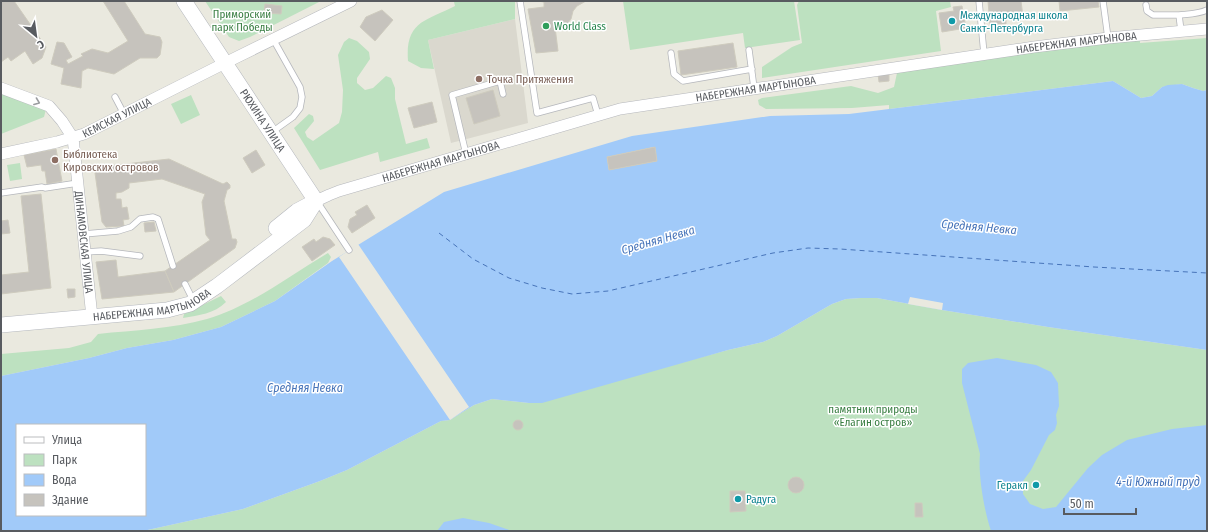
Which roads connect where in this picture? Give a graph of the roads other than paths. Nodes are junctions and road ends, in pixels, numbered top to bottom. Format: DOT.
graph roads {
  1 [pos="184,1"];
  2 [pos="351,1"];
  3 [pos="520,1"];
  4 [pos="979,1"];
  5 [pos="1103,1"];
  6 [pos="1146,5"];
  7 [pos="1207,10"];
  8 [pos="1179,15"];
  9 [pos="1207,29"];
  10 [pos="1181,31"];
  11 [pos="1108,38"];
  12 [pos="273,39"];
  13 [pos="749,50"];
  14 [pos="671,53"];
  15 [pos="984,54"];
  16 [pos="225,63"];
  17 [pos="752,69"];
  18 [pos="1,88"];
  19 [pos="754,88"];
  20 [pos="503,94"];
  21 [pos="114,97"];
  22 [pos="124,114"];
  23 [pos="598,115"];
  24 [pos="271,133"];
  25 [pos="73,138"];
  26 [pos="1,154"];
  27 [pos="466,154"];
  28 [pos="78,183"];
  29 [pos="1,193"];
  30 [pos="316,201"];
  31 [pos="84,234"];
  32 [pos="349,250"];
  33 [pos="86,252"];
  34 [pos="140,256"];
  35 [pos="173,266"];
  36 [pos="214,283"];
  37 [pos="92,313"];
  38 [pos="1,315"];
  39 [pos="1,326"];
  1 -- 16 [label="street, РЮХИНА УЛИЦА"];
  2 -- 12 [label="street, КЕМСКАЯ УЛИЦА"];
  3 -- 23 [label="lane"];
  4 -- 15 [label="lane"];
  5 -- 11 [label="lane"];
  6 -- 8 [label="lane"];
  7 -- 8 [label="lane"];
  8 -- 10 [label="lane"];
  9 -- 10 [label="street, НАБЕРЕЖНАЯ МАРТЫНОВА"];
  10 -- 11 [label="street, НАБЕРЕЖНАЯ МАРТЫНОВА"];
  11 -- 15 [label="street, НАБЕРЕЖНАЯ МАРТЫНОВА"];
  12 -- 16 [label="street, КЕМСКАЯ УЛИЦА"];
  12 -- 24 [label="lane"];
  13 -- 17 [label="lane"];
  14 -- 17 [label="lane"];
  15 -- 19 [label="street, НАБЕРЕЖНАЯ МАРТЫНОВА"];
  16 -- 22 [label="street, КЕМСКАЯ УЛИЦА"];
  16 -- 24 [label="street, РЮХИНА УЛИЦА"];
  17 -- 19 [label="lane"];
  18 -- 25 [label="street, ДИНАМОВСКАЯ УЛИЦА, one-way"];
  19 -- 23 [label="street, НАБЕРЕЖНАЯ МАРТЫНОВА"];
  20 -- 27 [label="lane"];
  21 -- 22 [label="lane"];
  22 -- 25 [label="street, КЕМСКАЯ УЛИЦА"];
  23 -- 27 [label="street, НАБЕРЕЖНАЯ МАРТЫНОВА"];
  24 -- 30 [label="street, РЮХИНА УЛИЦА"];
  25 -- 26 [label="street, КЕМСКАЯ УЛИЦА"];
  25 -- 28 [label="street, ДИНАМОВСКАЯ УЛИЦА"];
  27 -- 30 [label="street, НАБЕРЕЖНАЯ МАРТЫНОВА"];
  28 -- 29 [label="lane"];
  28 -- 31 [label="street, ДИНАМОВСКАЯ УЛИЦА"];
  30 -- 32 [label="lane, РЮХИНА УЛИЦА"];
  30 -- 36 [label="street, НАБЕРЕЖНАЯ МАРТЫНОВА"];
  31 -- 33 [label="street, ДИНАМОВСКАЯ УЛИЦА"];
  31 -- 35 [label="lane"];
  33 -- 34 [label="lane"];
  33 -- 37 [label="street, ДИНАМОВСКАЯ УЛИЦА"];
  36 -- 37 [label="street, НАБЕРЕЖНАЯ МАРТЫНОВА"];
  36 -- 37 [label="street, НАБЕРЕЖНАЯ МАРТЫНОВА"];
  37 -- 38 [label="street, НАБЕРЕЖНАЯ МАРТЫНОВА"];
  37 -- 39 [label="street, НАБЕРЕЖНАЯ МАРТЫНОВА"];
}
